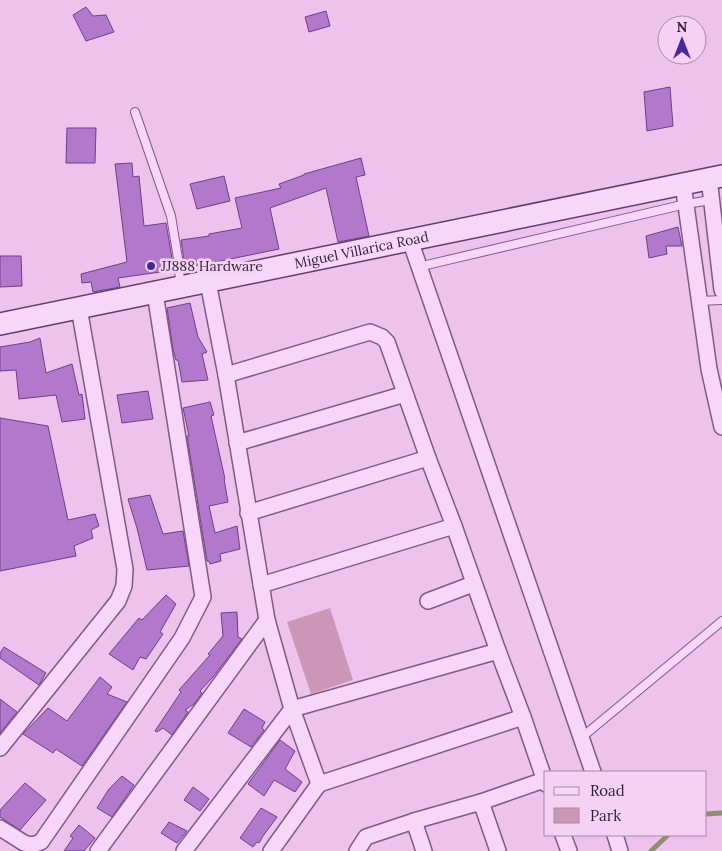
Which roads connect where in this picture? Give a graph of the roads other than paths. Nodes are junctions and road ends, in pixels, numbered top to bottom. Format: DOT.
graph roads {
  1 [pos="135,112"];
  2 [pos="715,177"];
  3 [pos="685,194"];
  4 [pos="711,200"];
  5 [pos="410,240"];
  6 [pos="418,267"];
  7 [pos="208,282"];
  8 [pos="180,288"];
  9 [pos="722,290"];
  10 [pos="155,293"];
  11 [pos="722,300"];
  12 [pos="699,301"];
  13 [pos="80,308"];
  14 [pos="0,324"];
  15 [pos="226,375"];
  16 [pos="405,394"];
  17 [pos="722,427"];
  18 [pos="237,443"];
  19 [pos="428,458"];
  20 [pos="248,512"];
  21 [pos="454,526"];
  22 [pos="473,584"];
  23 [pos="261,585"];
  24 [pos="428,601"];
  25 [pos="267,620"];
  26 [pos="722,621"];
  27 [pos="498,651"];
  28 [pos="292,709"];
  29 [pos="523,717"];
  30 [pos="581,738"];
  31 [pos="0,748"];
  32 [pos="593,771"];
  33 [pos="544,779"];
  34 [pos="544,782"];
  35 [pos="319,784"];
  36 [pos="481,802"];
  37 [pos="414,821"];
  38 [pos="0,828"];
  39 [pos="564,836"];
  40 [pos="615,836"];
  41 [pos="98,851"];
  42 [pos="184,851"];
  43 [pos="271,851"];
  44 [pos="357,851"];
  45 [pos="424,851"];
  46 [pos="498,851"];
  47 [pos="569,851"];
  48 [pos="620,851"];
  1 -- 8 [label="lane"];
  2 -- 3 [label="main road, Miguel Villarica Road"];
  2 -- 4 [label="street"];
  3 -- 4 [label="lane"];
  3 -- 5 [label="main road, Miguel Villarica Road"];
  3 -- 6 [label="lane"];
  3 -- 12 [label="street"];
  4 -- 9 [label="street"];
  5 -- 6 [label="street"];
  5 -- 7 [label="main road, Miguel Villarica Road"];
  6 -- 30 [label="street"];
  7 -- 8 [label="main road, Miguel Villarica Road"];
  7 -- 15 [label="street"];
  8 -- 10 [label="main road, Miguel Villarica Road"];
  10 -- 13 [label="main road, Miguel Villarica Road"];
  10 -- 38 [label="street"];
  11 -- 12 [label="lane"];
  12 -- 17 [label="street"];
  13 -- 14 [label="main road, Miguel Villarica Road"];
  13 -- 31 [label="street"];
  15 -- 16 [label="street"];
  15 -- 18 [label="street"];
  16 -- 18 [label="street"];
  16 -- 19 [label="street"];
  18 -- 20 [label="street"];
  19 -- 20 [label="street"];
  19 -- 21 [label="street"];
  20 -- 23 [label="street"];
  21 -- 22 [label="street"];
  21 -- 23 [label="street"];
  22 -- 24 [label="street"];
  22 -- 27 [label="street"];
  23 -- 25 [label="street"];
  25 -- 28 [label="street"];
  25 -- 41 [label="street"];
  26 -- 30 [label="lane"];
  27 -- 28 [label="street"];
  27 -- 29 [label="street"];
  28 -- 35 [label="street"];
  28 -- 42 [label="street"];
  29 -- 33 [label="street"];
  29 -- 35 [label="street"];
  30 -- 32 [label="street"];
  34 -- 36 [label="street"];
  35 -- 43 [label="street"];
  36 -- 37 [label="street"];
  36 -- 46 [label="street"];
  37 -- 44 [label="street"];
  37 -- 45 [label="street"];
  39 -- 47 [label="street"];
  40 -- 48 [label="street"];
}
